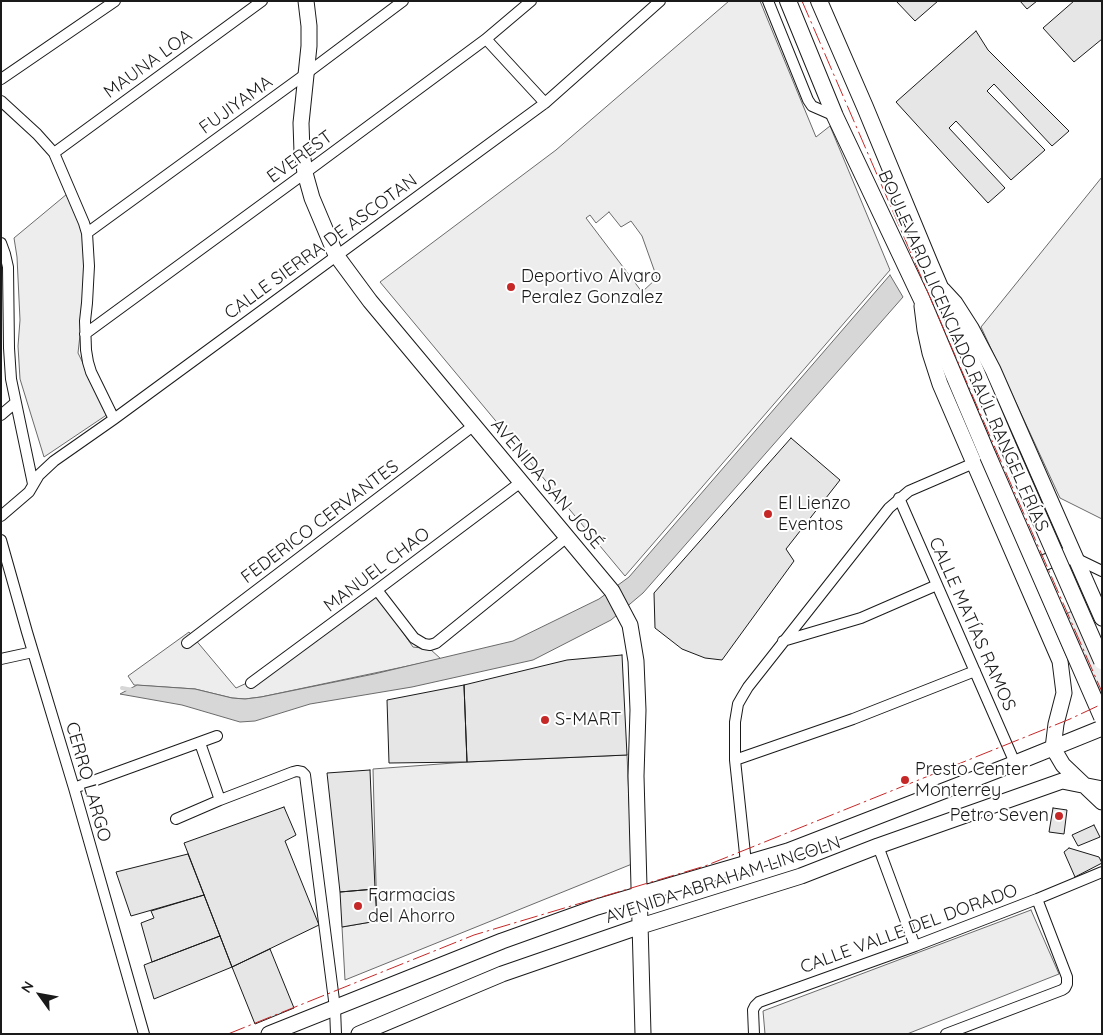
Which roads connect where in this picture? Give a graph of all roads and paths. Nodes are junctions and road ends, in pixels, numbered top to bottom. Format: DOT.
graph roads {
  1 [pos="115,1"];
  2 [pos="262,1"];
  3 [pos="306,1"];
  4 [pos="403,1"];
  5 [pos="531,1"];
  6 [pos="660,1"];
  7 [pos="768,1"];
  8 [pos="781,1"];
  9 [pos="788,1"];
  10 [pos="819,1"];
  11 [pos="797,22"];
  12 [pos="486,39"];
  13 [pos="307,73"];
  14 [pos="1,79"];
  15 [pos="1,100"];
  16 [pos="545,103"];
  17 [pos="835,116"];
  18 [pos="54,153"];
  19 [pos="306,173"];
  20 [pos="87,233"];
  21 [pos="1,243"];
  22 [pos="336,255"];
  23 [pos="939,286"];
  24 [pos="4,296"];
  25 [pos="85,334"];
  26 [pos="15,403"];
  27 [pos="1,414"];
  28 [pos="114,419"];
  29 [pos="473,426"];
  30 [pos="981,460"];
  31 [pos="521,482"];
  32 [pos="33,484"];
  33 [pos="899,498"];
  34 [pos="1,516"];
  35 [pos="567,537"];
  36 [pos="1,540"];
  37 [pos="1078,564"];
  38 [pos="1102,571"];
  39 [pos="1025,580"];
  40 [pos="937,585"];
  41 [pos="377,590"];
  42 [pos="1032,596"];
  43 [pos="1102,618"];
  44 [pos="783,641"];
  45 [pos="186,643"];
  46 [pos="33,652"];
  47 [pos="1,659"];
  48 [pos="1102,662"];
  49 [pos="975,671"];
  50 [pos="251,683"];
  51 [pos="1102,717"];
  52 [pos="1102,728"];
  53 [pos="217,736"];
  54 [pos="200,743"];
  55 [pos="1053,748"];
  56 [pos="735,760"];
  57 [pos="1015,763"];
  58 [pos="1083,786"];
  59 [pos="74,788"];
  60 [pos="1102,789"];
  61 [pos="220,800"];
  62 [pos="1102,802"];
  63 [pos="176,819"];
  64 [pos="878,846"];
  65 [pos="746,863"];
  66 [pos="1102,872"];
  67 [pos="639,894"];
  68 [pos="1037,899"];
  69 [pos="641,926"];
  70 [pos="915,946"];
  71 [pos="335,1008"];
  72 [pos="951,1033"];
  73 [pos="144,1034"];
  74 [pos="269,1034"];
  75 [pos="336,1034"];
  76 [pos="359,1034"];
  77 [pos="643,1034"];
  78 [pos="754,1034"];
  1 -- 14 [label="street"];
  2 -- 18 [label="street, MAUNA LOA"];
  3 -- 13 [label="main road, AVENIDA SAN JOSÉ"];
  4 -- 13 [label="street, FUJIYAMA"];
  5 -- 12 [label="street, EVEREST"];
  6 -- 16 [label="street, CALLE SIERRA DE ASCOTAN"];
  7 -- 17 [label="street"];
  8 -- 11 [label="main road"];
  9 -- 11 [label="main road, BOULEVARD LICENCIADO RAÚL RANGEL FRÍAS"];
  10 -- 23 [label="main road, BOULEVARD LICENCIADO RAÚL RANGEL FRÍAS"];
  11 -- 17 [label="main road, BOULEVARD LICENCIADO RAÚL RANGEL FRÍAS"];
  12 -- 16 [label="street"];
  12 -- 19 [label="street, EVEREST"];
  13 -- 19 [label="main road, AVENIDA SAN JOSÉ"];
  13 -- 20 [label="street, FUJIYAMA"];
  15 -- 18 [label="street"];
  16 -- 22 [label="street, CALLE SIERRA DE ASCOTAN"];
  17 -- 30 [label="main road, BOULEVARD LICENCIADO RAÚL RANGEL FRÍAS"];
  18 -- 20 [label="street"];
  19 -- 22 [label="main road, AVENIDA SAN JOSÉ"];
  19 -- 25 [label="street, EVEREST"];
  20 -- 25 [label="street"];
  21 -- 24 [label="street"];
  22 -- 28 [label="street, CALLE SIERRA DE ASCOTAN"];
  22 -- 29 [label="main road, AVENIDA SAN JOSÉ"];
  23 -- 37 [label="main road"];
  23 -- 48 [label="main road, BOULEVARD LICENCIADO RAÚL RANGEL FRÍAS, bridge"];
  24 -- 26 [label="street"];
  25 -- 28 [label="street"];
  26 -- 27 [label="street"];
  26 -- 32 [label="street"];
  28 -- 32 [label="street, CALLE SIERRA DE ASCOTAN"];
  29 -- 31 [label="main road, AVENIDA SAN JOSÉ"];
  29 -- 45 [label="street, FEDERICO CERVANTES"];
  30 -- 33 [label="street"];
  30 -- 39 [label="main road"];
  30 -- 51 [label="main road, BOULEVARD LICENCIADO RAÚL RANGEL FRÍAS, bridge"];
  31 -- 35 [label="main road, AVENIDA SAN JOSÉ"];
  31 -- 41 [label="street, MANUEL CHAO"];
  32 -- 34 [label="street, CALLE SIERRA DE ASCOTAN"];
  33 -- 40 [label="street, CALLE MATÍAS RAMOS"];
  33 -- 44 [label="street"];
  35 -- 41 [label="street"];
  35 -- 67 [label="main road, AVENIDA SAN JOSÉ"];
  36 -- 46 [label="street, CERRO LARGO"];
  37 -- 38 [label="street"];
  37 -- 39 [label="main road"];
  37 -- 42 [label="main road"];
  37 -- 43 [label="main road"];
  39 -- 42 [label="main road"];
  40 -- 44 [label="street"];
  40 -- 49 [label="street, CALLE MATÍAS RAMOS"];
  41 -- 50 [label="street, MANUEL CHAO"];
  42 -- 55 [label="main road"];
  44 -- 56 [label="street"];
  46 -- 47 [label="street"];
  46 -- 59 [label="street, CERRO LARGO"];
  49 -- 56 [label="street"];
  49 -- 57 [label="street, CALLE MATÍAS RAMOS"];
  52 -- 55 [label="main road"];
  53 -- 54 [label="street"];
  54 -- 59 [label="street"];
  54 -- 61 [label="street"];
  55 -- 57 [label="main road"];
  55 -- 58 [label="main road"];
  56 -- 65 [label="street"];
  57 -- 65 [label="main road"];
  58 -- 60 [label="main road, AVENIDA ABRAHAM LINCOLN"];
  58 -- 62 [label="main road"];
  58 -- 64 [label="main road, AVENIDA ABRAHAM LINCOLN"];
  59 -- 73 [label="street, CERRO LARGO"];
  61 -- 63 [label="street"];
  61 -- 71 [label="street"];
  64 -- 69 [label="main road, AVENIDA ABRAHAM LINCOLN"];
  64 -- 70 [label="street"];
  65 -- 67 [label="main road"];
  66 -- 68 [label="street, CALLE VALLE DEL DORADO"];
  67 -- 69 [label="main road, AVENIDA SAN JOSÉ"];
  67 -- 71 [label="main road"];
  68 -- 70 [label="street, CALLE VALLE DEL DORADO"];
  68 -- 72 [label="street"];
  69 -- 76 [label="main road, AVENIDA ABRAHAM LINCOLN"];
  69 -- 77 [label="main road, AVENIDA SAN JOSÉ"];
  70 -- 78 [label="street, CALLE VALLE DEL DORADO"];
  71 -- 74 [label="main road"];
  71 -- 75 [label="street"];
}
